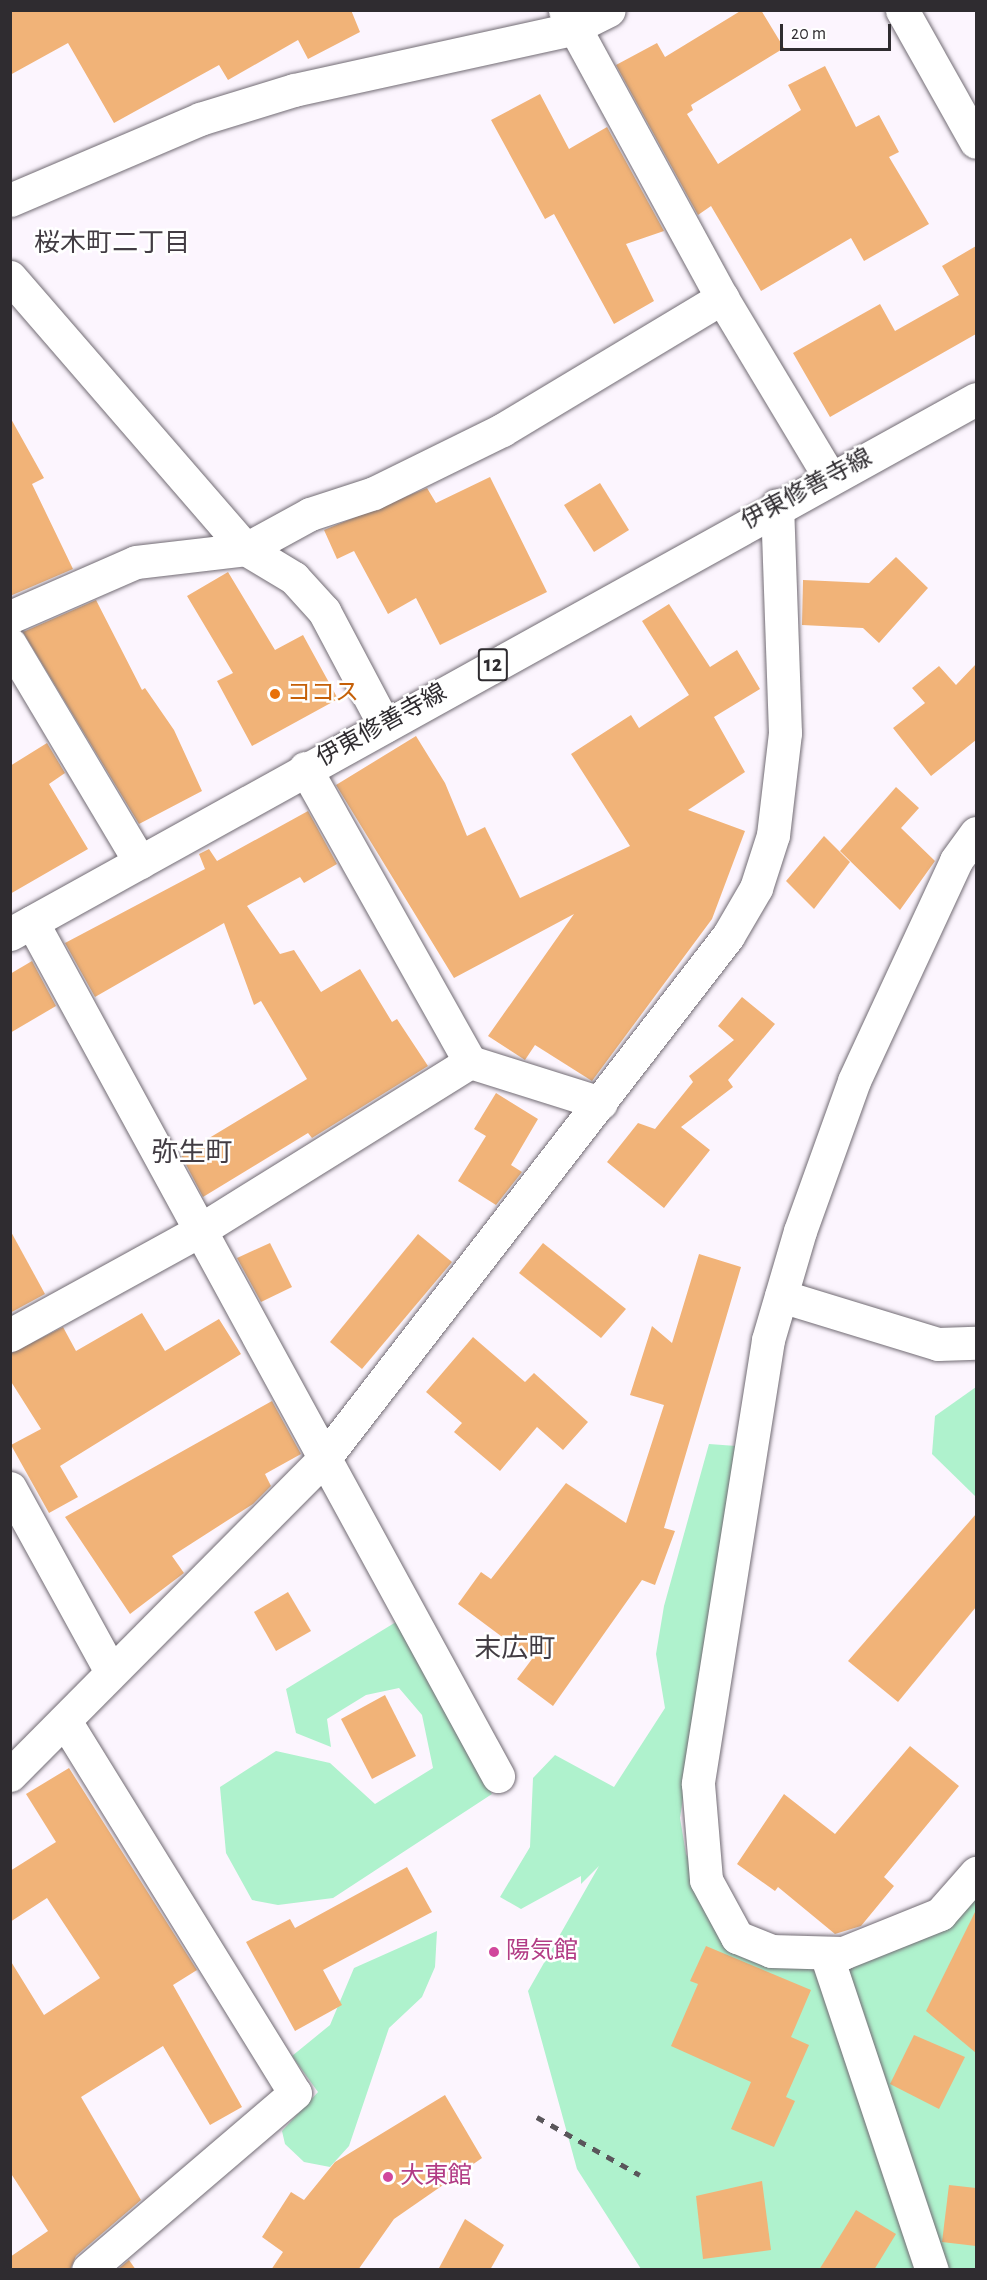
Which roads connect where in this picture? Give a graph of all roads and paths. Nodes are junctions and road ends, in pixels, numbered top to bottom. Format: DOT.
graph roads {
  1 [pos="609,10"];
  2 [pos="902,10"];
  3 [pos="568,20"];
  4 [pos="976,142"];
  5 [pos="10,200"];
  6 [pos="10,277"];
  7 [pos="722,298"];
  8 [pos="976,399"];
  9 [pos="830,478"];
  10 [pos="777,505"];
  11 [pos="246,549"];
  12 [pos="10,616"];
  13 [pos="10,644"];
  14 [pos="385,726"];
  15 [pos="305,768"];
  16 [pos="976,833"];
  17 [pos="140,862"];
  18 [pos="21,928"];
  19 [pos="470,1062"];
  20 [pos="601,1103"];
  21 [pos="197,1232"];
  22 [pos="781,1296"];
  23 [pos="10,1335"];
  24 [pos="976,1343"];
  25 [pos="323,1460"];
  26 [pos="10,1488"];
  27 [pos="111,1672"];
  28 [pos="65,1721"];
  29 [pos="10,1775"];
  30 [pos="498,1776"];
  31 [pos="976,1873"];
  32 [pos="826,1954"];
  33 [pos="88,2270"];
  34 [pos="932,2270"];
  1 -- 3 [label="street"];
  2 -- 4 [label="street"];
  3 -- 5 [label="street"];
  3 -- 7 [label="street"];
  6 -- 11 [label="street"];
  7 -- 9 [label="street"];
  7 -- 11 [label="street"];
  8 -- 9 [label="street, 伊東修善寺線 / 12"];
  9 -- 10 [label="street, 伊東修善寺線 / 12"];
  10 -- 14 [label="street, 伊東修善寺線 / 12"];
  10 -- 20 [label="street"];
  11 -- 12 [label="street"];
  11 -- 14 [label="street"];
  13 -- 17 [label="street"];
  14 -- 15 [label="street, 伊東修善寺線 / 12"];
  15 -- 17 [label="street, 伊東修善寺線 / 12"];
  15 -- 19 [label="street"];
  16 -- 22 [label="street"];
  17 -- 18 [label="street, 伊東修善寺線 / 12"];
  18 -- 21 [label="street"];
  19 -- 20 [label="street"];
  19 -- 21 [label="street"];
  20 -- 25 [label="street"];
  21 -- 23 [label="street"];
  21 -- 25 [label="street"];
  22 -- 24 [label="street"];
  22 -- 32 [label="street"];
  25 -- 27 [label="street"];
  25 -- 30 [label="street"];
  26 -- 27 [label="street"];
  27 -- 28 [label="street"];
  28 -- 29 [label="street"];
  28 -- 33 [label="street"];
  31 -- 32 [label="street"];
  32 -- 34 [label="street"];
}
